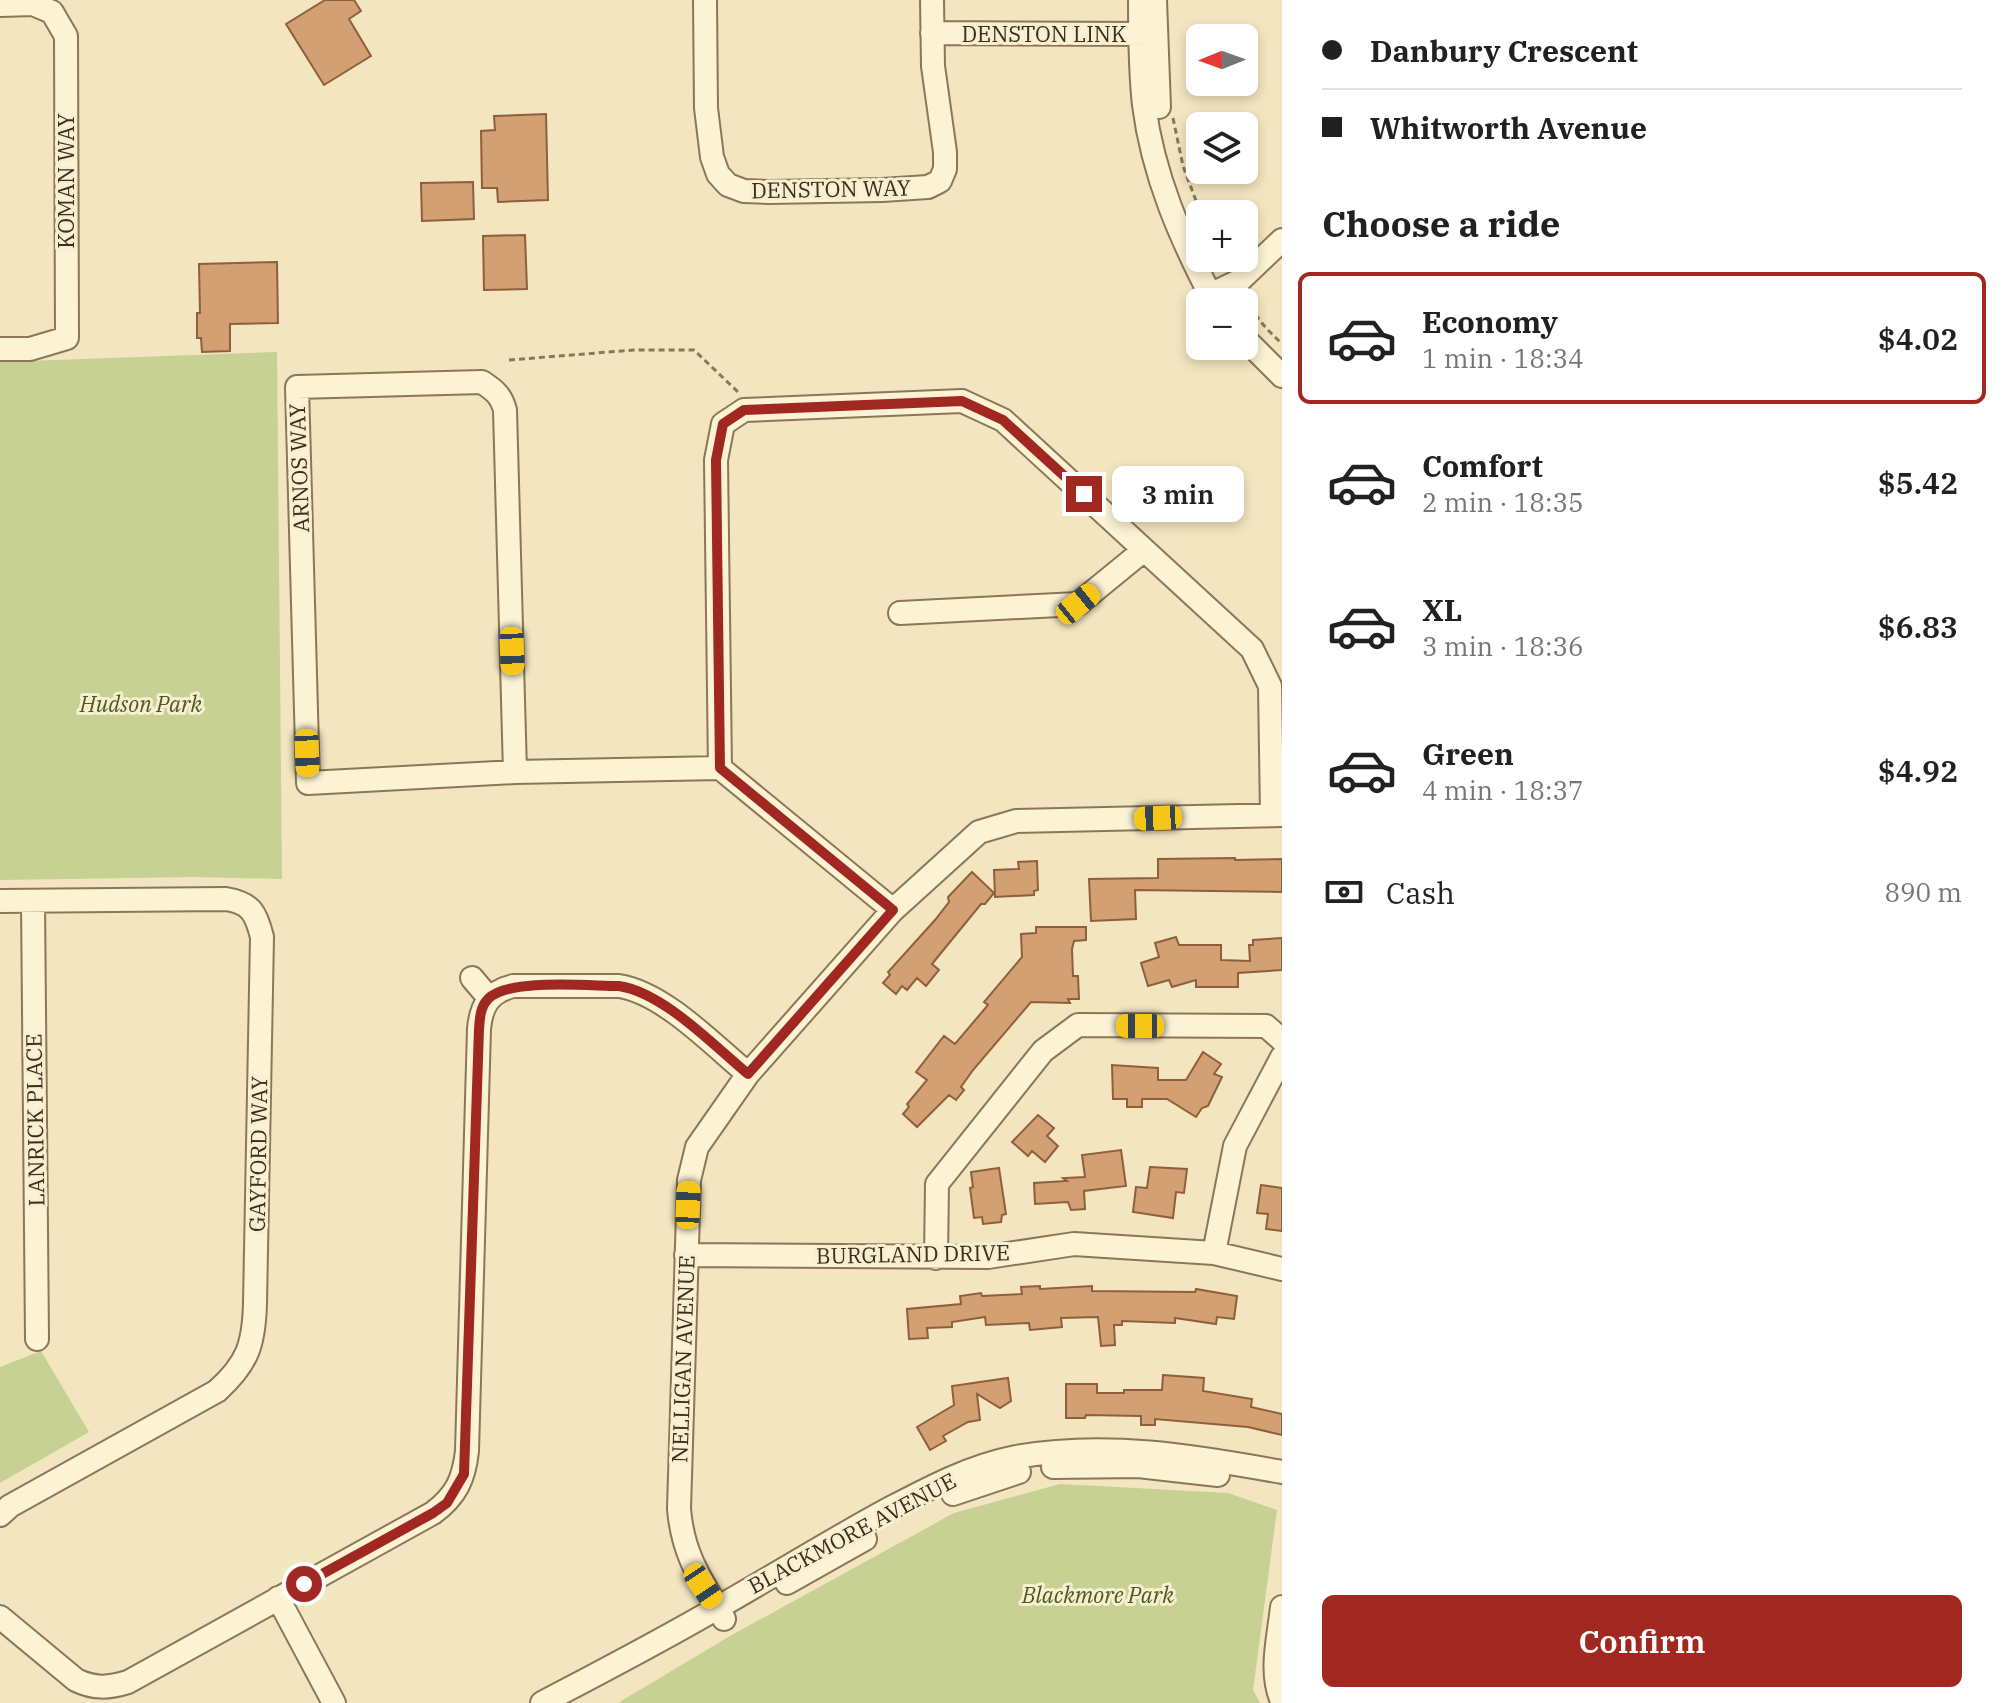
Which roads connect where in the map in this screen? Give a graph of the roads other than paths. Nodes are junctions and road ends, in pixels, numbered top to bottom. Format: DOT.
graph roads {
  1 [pos="705,0"];
  2 [pos="932,0"];
  3 [pos="1140,0"];
  4 [pos="1155,0"];
  5 [pos="0,5"];
  6 [pos="932,33"];
  7 [pos="1148,34"];
  8 [pos="1186,208"];
  9 [pos="1282,240"];
  10 [pos="1219,288"];
  11 [pos="1230,288"];
  12 [pos="1258,334"];
  13 [pos="0,349"];
  14 [pos="1258,352"];
  15 [pos="1282,357"];
  16 [pos="1282,376"];
  17 [pos="1144,550"];
  18 [pos="900,613"];
  19 [pos="720,768"];
  20 [pos="515,772"];
  21 [pos="1277,815"];
  22 [pos="0,901"];
  23 [pos="33,901"];
  24 [pos="893,910"];
  25 [pos="472,978"];
  26 [pos="489,998"];
  27 [pos="1282,1040"];
  28 [pos="1282,1057"];
  29 [pos="748,1074"];
  30 [pos="1214,1253"];
  31 [pos="686,1255"];
  32 [pos="936,1258"];
  33 [pos="1282,1269"];
  34 [pos="37,1339"];
  35 [pos="1282,1472"];
  36 [pos="1282,1485"];
  37 [pos="0,1515"];
  38 [pos="278,1598"];
  39 [pos="1282,1607"];
  40 [pos="721,1613"];
  41 [pos="0,1617"];
  42 [pos="1282,1701"];
  43 [pos="334,1703"];
  44 [pos="542,1703"];
  45 [pos="570,1703"];
  1 -- 6 [label="street, DENSTON WAY"];
  2 -- 6 [label="street, DENSTON WAY"];
  3 -- 7 [label="street"];
  4 -- 7 [label="street"];
  5 -- 13 [label="street, KOMAN WAY"];
  6 -- 7 [label="street, DENSTON LINK"];
  7 -- 8 [label="street"];
  7 -- 10 [label="street"];
  9 -- 11 [label="street"];
  12 -- 15 [label="street"];
  14 -- 16 [label="street"];
  17 -- 18 [label="street"];
  17 -- 19 [label="street"];
  17 -- 21 [label="street"];
  19 -- 20 [label="street, ARNOS WAY"];
  19 -- 24 [label="street"];
  20 -- 20 [label="street, ARNOS WAY"];
  21 -- 24 [label="street, NELLIGAN AVENUE"];
  22 -- 23 [label="street, GAYFORD WAY"];
  23 -- 34 [label="street, LANRICK PLACE"];
  23 -- 37 [label="street, GAYFORD WAY"];
  24 -- 29 [label="street, NELLIGAN AVENUE"];
  25 -- 26 [label="street"];
  26 -- 29 [label="street"];
  26 -- 38 [label="street"];
  27 -- 32 [label="street"];
  28 -- 30 [label="street"];
  29 -- 31 [label="street, NELLIGAN AVENUE"];
  30 -- 32 [label="street, BURGLAND DRIVE"];
  30 -- 33 [label="street, BURGLAND DRIVE"];
  31 -- 32 [label="street, BURGLAND DRIVE"];
  31 -- 40 [label="street, NELLIGAN AVENUE"];
  35 -- 40 [label="street, BLACKMORE AVENUE"];
  36 -- 40 [label="street, BLACKMORE AVENUE"];
  38 -- 41 [label="street"];
  38 -- 43 [label="street"];
  39 -- 42 [label="street"];
  40 -- 44 [label="street, BLACKMORE AVENUE"];
  40 -- 45 [label="street, BLACKMORE AVENUE"];
}
